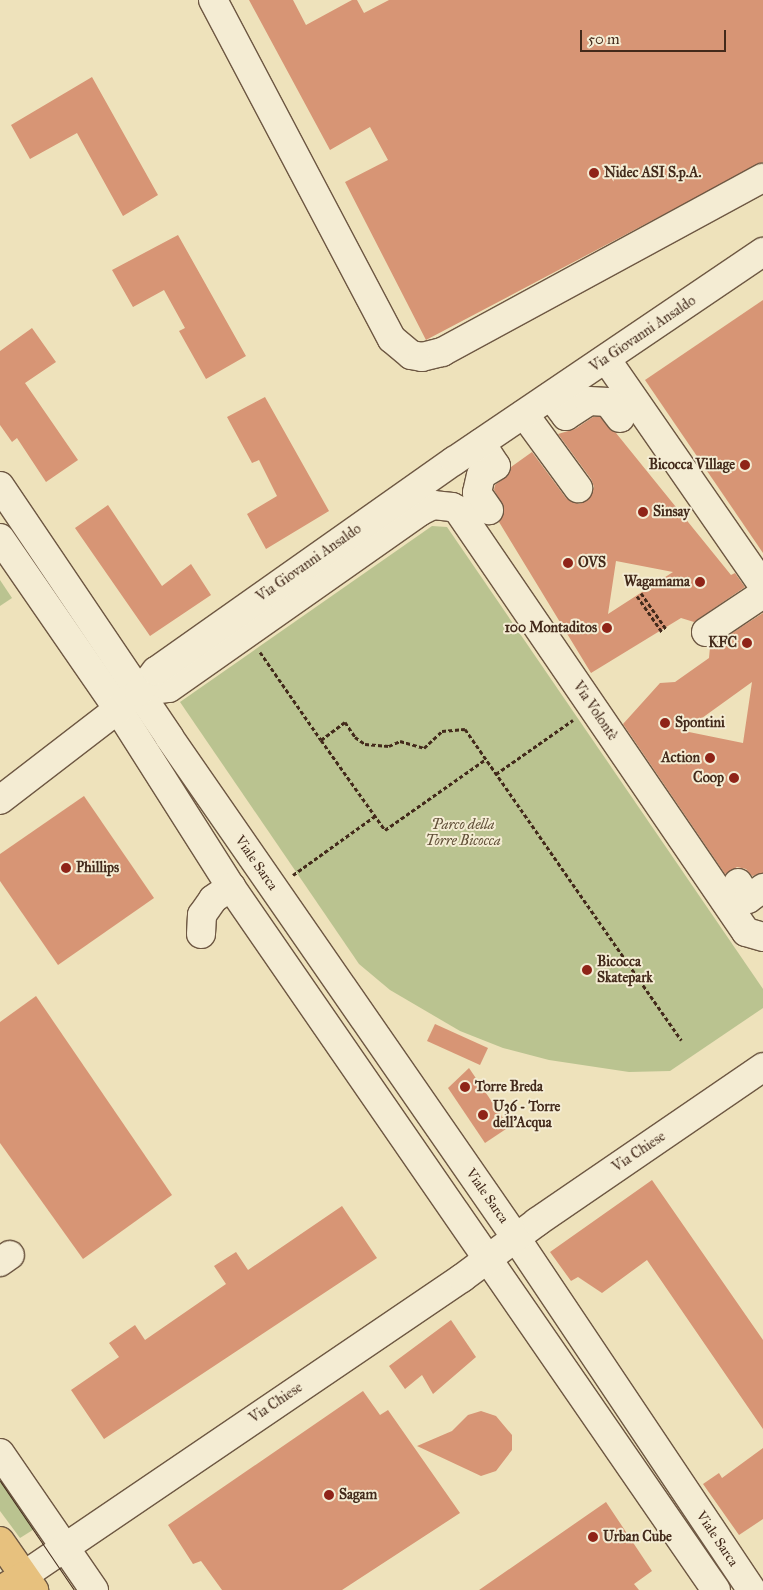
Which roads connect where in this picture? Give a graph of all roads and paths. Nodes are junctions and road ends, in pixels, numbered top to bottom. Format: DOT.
graph roads {
  1 [pos="214,0"];
  2 [pos="763,178"];
  3 [pos="763,252"];
  4 [pos="613,369"];
  5 [pos="551,396"];
  6 [pos="524,414"];
  7 [pos="620,418"];
  8 [pos="481,443"];
  9 [pos="454,461"];
  10 [pos="0,486"];
  11 [pos="578,488"];
  12 [pos="458,510"];
  13 [pos="489,510"];
  14 [pos="0,538"];
  15 [pos="763,586"];
  16 [pos="641,593"];
  17 [pos="763,594"];
  18 [pos="637,596"];
  19 [pos="666,629"];
  20 [pos="662,632"];
  21 [pos="706,632"];
  22 [pos="247,633"];
  23 [pos="139,692"];
  24 [pos="592,706"];
  25 [pos="118,710"];
  26 [pos="320,740"];
  27 [pos="486,759"];
  28 [pos="496,774"];
  29 [pos="0,800"];
  30 [pos="375,816"];
  31 [pos="290,876"];
  32 [pos="231,887"];
  33 [pos="201,934"];
  34 [pos="763,937"];
  35 [pos="681,1040"];
  36 [pos="763,1067"];
  37 [pos="516,1238"];
  38 [pos="487,1259"];
  39 [pos="0,1453"];
  40 [pos="0,1541"];
  41 [pos="65,1548"];
  42 [pos="20,1585"];
  43 [pos="94,1590"];
  44 [pos="716,1590"];
  45 [pos="752,1590"];
  1 -- 2 [label="street"];
  3 -- 5 [label="street, Via Giovanni Ansaldo"];
  4 -- 15 [label="street"];
  5 -- 6 [label="street, Via Giovanni Ansaldo"];
  5 -- 7 [label="street"];
  6 -- 8 [label="street, Via Giovanni Ansaldo"];
  6 -- 11 [label="street"];
  8 -- 9 [label="street, Via Giovanni Ansaldo"];
  8 -- 13 [label="street"];
  9 -- 12 [label="street, Via Volontè"];
  9 -- 23 [label="street, Via Giovanni Ansaldo"];
  10 -- 23 [label="street, Viale Sarca"];
  12 -- 22 [label="street, Via Giovanni Ansaldo"];
  12 -- 24 [label="street, Via Volontè"];
  14 -- 25 [label="street"];
  16 -- 19 [label="path"];
  17 -- 21 [label="street"];
  18 -- 20 [label="path"];
  22 -- 23 [label="street, Via Giovanni Ansaldo"];
  22 -- 26 [label="path"];
  23 -- 25 [label="street"];
  23 -- 37 [label="street, Viale Sarca"];
  24 -- 28 [label="path"];
  24 -- 34 [label="street, Via Volontè"];
  25 -- 29 [label="street"];
  25 -- 32 [label="street"];
  26 -- 27 [label="path"];
  26 -- 30 [label="path"];
  27 -- 28 [label="path"];
  27 -- 30 [label="path"];
  28 -- 35 [label="path"];
  30 -- 31 [label="path"];
  32 -- 33 [label="street"];
  32 -- 38 [label="street"];
  36 -- 37 [label="street, Via Chiese"];
  37 -- 38 [label="street, Viale Sarca"];
  37 -- 45 [label="street, Viale Sarca"];
  38 -- 41 [label="street, Via Chiese"];
  38 -- 44 [label="street"];
  39 -- 41 [label="street"];
  40 -- 42 [label="main road"];
  41 -- 42 [label="street, Via Chiese"];
  41 -- 43 [label="street"];
}
